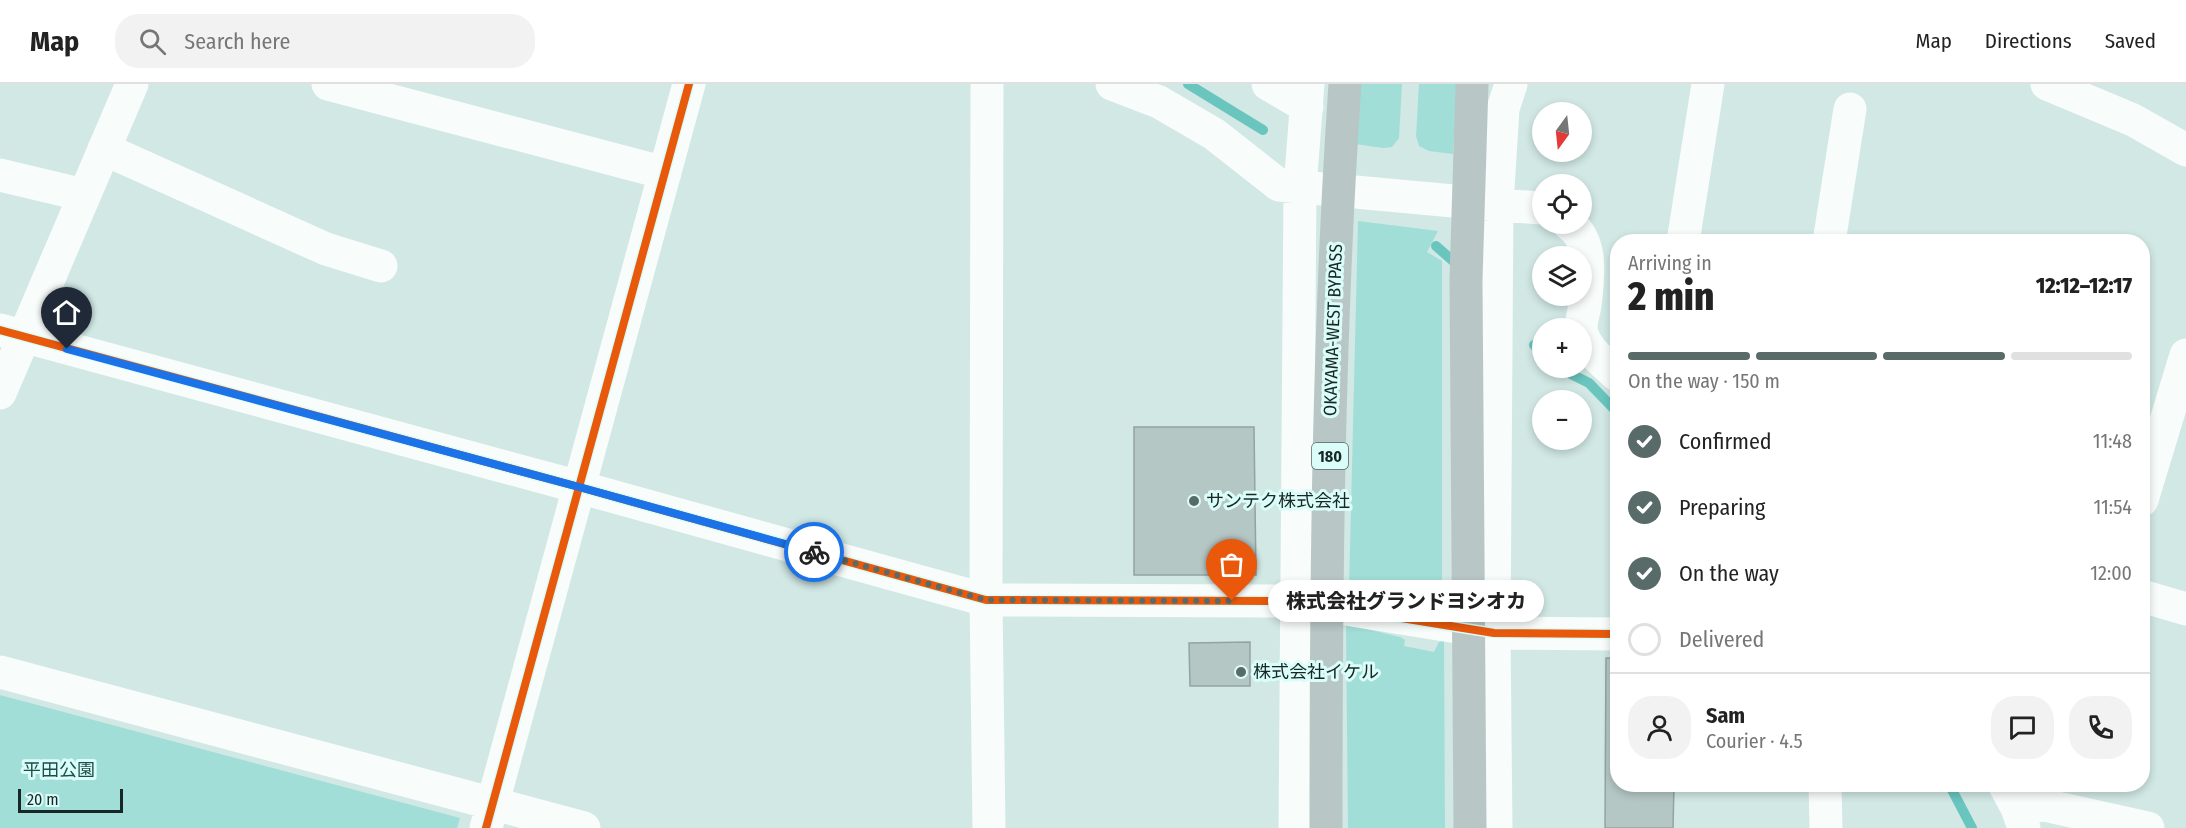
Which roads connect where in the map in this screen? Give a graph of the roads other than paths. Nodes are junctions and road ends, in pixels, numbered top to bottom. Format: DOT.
graph roads {
  1 [pos="132,84"];
  2 [pos="328,84"];
  3 [pos="689,84"];
  4 [pos="987,84"];
  5 [pos="1112,84"];
  6 [pos="1268,84"];
  7 [pos="1345,84"];
  8 [pos="1472,84"];
  9 [pos="1511,84"];
  10 [pos="1708,84"];
  11 [pos="2047,84"];
  12 [pos="1308,96"];
  13 [pos="1850,109"];
  14 [pos="104,149"];
  15 [pos="2186,150"];
  16 [pos="664,173"];
  17 [pos="0,175"];
  18 [pos="1300,188"];
  19 [pos="84,195"];
  20 [pos="1497,206"];
  21 [pos="1532,208"];
  22 [pos="1579,234"];
  23 [pos="1684,234"];
  24 [pos="1830,234"];
  25 [pos="381,266"];
  26 [pos="11,334"];
  27 [pos="2186,355"];
  28 [pos="1610,369"];
  29 [pos="0,393"];
  30 [pos="2150,471"];
  31 [pos="579,487"];
  32 [pos="2150,598"];
  33 [pos="986,600"];
  34 [pos="1296,601"];
  35 [pos="2186,609"];
  36 [pos="1494,633"];
  37 [pos="1610,634"];
  38 [pos="0,672"];
  39 [pos="1825,792"];
  40 [pos="2015,807"];
  41 [pos="489,816"];
  42 [pos="584,828"];
  43 [pos="989,828"];
  44 [pos="1295,828"];
  45 [pos="1326,828"];
  46 [pos="1470,828"];
  47 [pos="1496,828"];
  48 [pos="1826,828"];
  49 [pos="2148,828"];
  1 -- 14 [label="street"];
  2 -- 16 [label="street"];
  3 -- 16 [label="street"];
  4 -- 33 [label="street"];
  5 -- 18 [label="street"];
  6 -- 12 [label="street"];
  7 -- 45 [label="highway, OKAYAMA-WEST BYPASS / 180"];
  8 -- 46 [label="highway"];
  9 -- 20 [label="street"];
  10 -- 23 [label="street"];
  11 -- 15 [label="street"];
  12 -- 18 [label="street"];
  13 -- 24 [label="street"];
  14 -- 19 [label="street"];
  14 -- 25 [label="street"];
  16 -- 31 [label="street"];
  17 -- 19 [label="street"];
  18 -- 20 [label="street"];
  18 -- 34 [label="street"];
  19 -- 26 [label="street"];
  20 -- 21 [label="street"];
  20 -- 36 [label="street"];
  22 -- 28 [label="street"];
  26 -- 29 [label="street"];
  26 -- 31 [label="street"];
  27 -- 30 [label="street"];
  31 -- 33 [label="street"];
  31 -- 41 [label="street"];
  32 -- 35 [label="street"];
  33 -- 34 [label="street"];
  33 -- 43 [label="street"];
  34 -- 36 [label="street"];
  34 -- 44 [label="street"];
  36 -- 37 [label="street"];
  36 -- 47 [label="street"];
  38 -- 41 [label="street"];
  39 -- 48 [label="street"];
  40 -- 49 [label="street"];
  41 -- 42 [label="street"];
}
